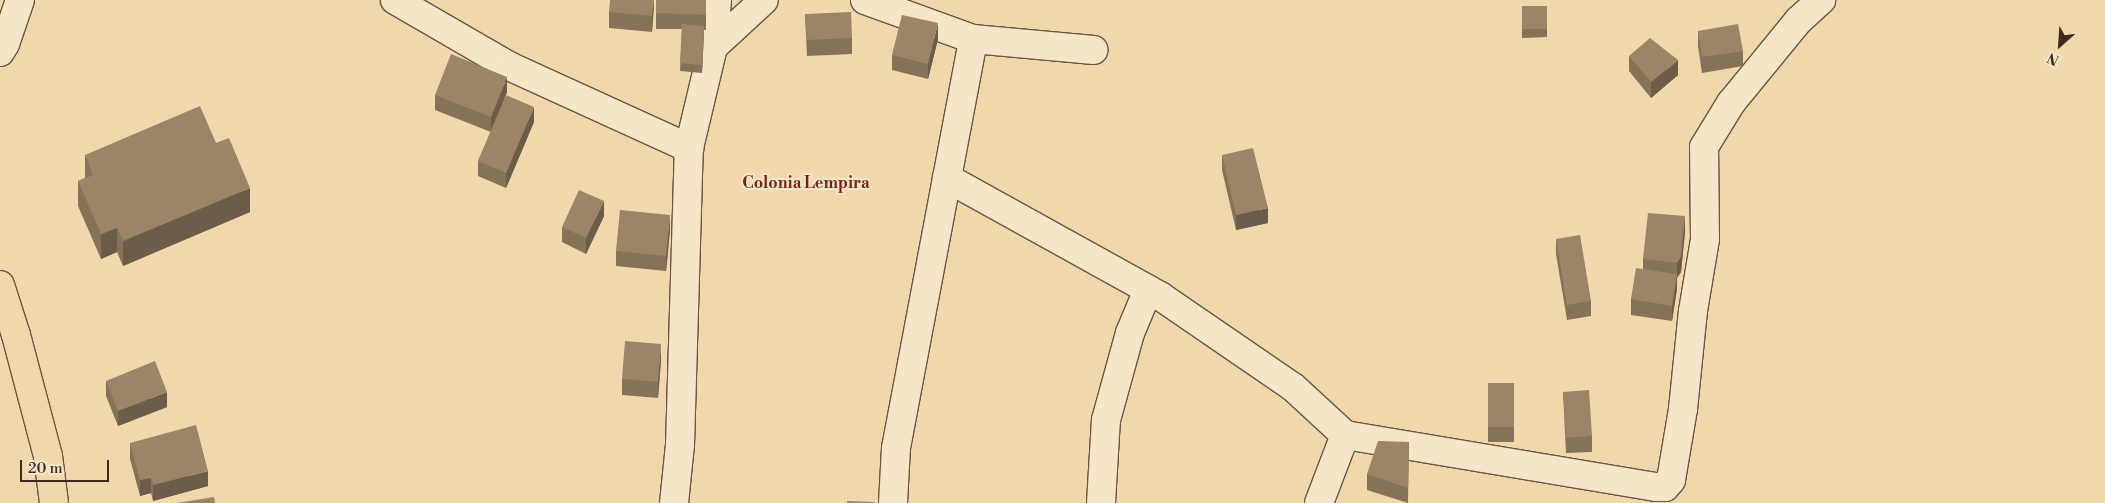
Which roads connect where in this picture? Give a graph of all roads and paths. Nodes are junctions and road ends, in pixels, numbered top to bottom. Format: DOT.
graph roads {
  1 [pos="20,0"];
  2 [pos="395,0"];
  3 [pos="717,0"];
  4 [pos="764,0"];
  5 [pos="865,0"];
  6 [pos="1821,0"];
  7 [pos="974,39"];
  8 [pos="713,47"];
  9 [pos="1094,50"];
  10 [pos="0,52"];
  11 [pos="689,148"];
  12 [pos="947,178"];
  13 [pos="0,285"];
  14 [pos="1148,290"];
  15 [pos="1345,435"];
  16 [pos="54,503"];
  17 [pos="674,503"];
  18 [pos="893,503"];
  19 [pos="1101,503"];
  20 [pos="1319,503"];
  1 -- 10 [label="street"];
  2 -- 11 [label="street"];
  3 -- 8 [label="street"];
  4 -- 8 [label="street"];
  5 -- 7 [label="street"];
  6 -- 15 [label="street"];
  7 -- 9 [label="street"];
  7 -- 12 [label="street"];
  8 -- 11 [label="street"];
  11 -- 17 [label="street"];
  12 -- 14 [label="street"];
  12 -- 18 [label="street"];
  13 -- 16 [label="main road"];
  14 -- 15 [label="street"];
  14 -- 19 [label="street"];
  15 -- 20 [label="street"];
}
